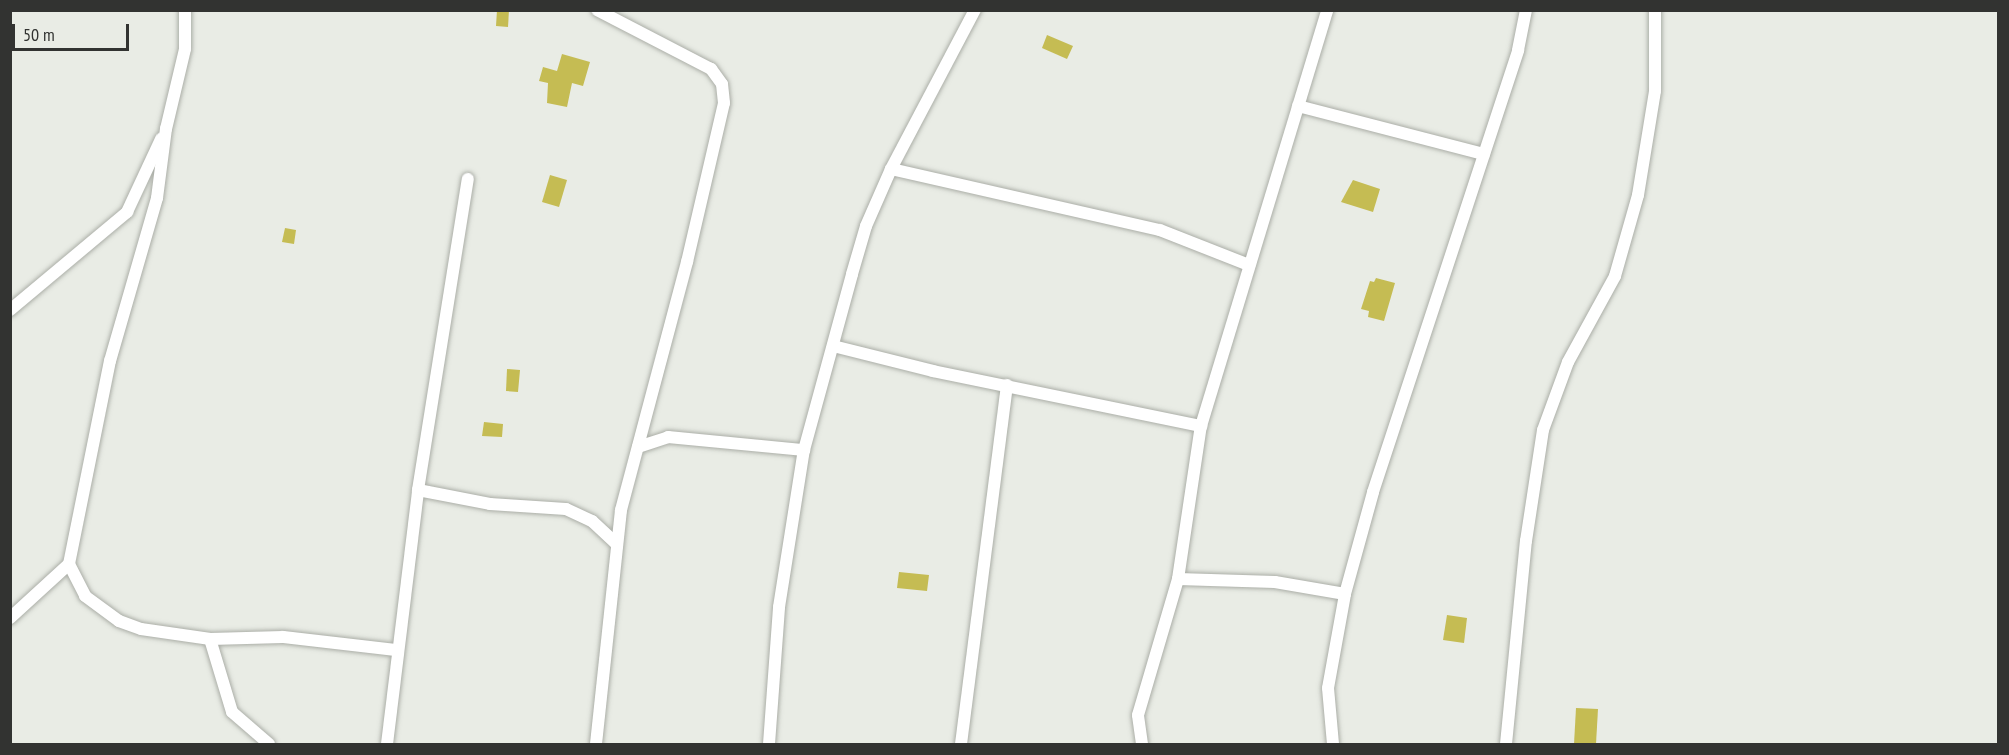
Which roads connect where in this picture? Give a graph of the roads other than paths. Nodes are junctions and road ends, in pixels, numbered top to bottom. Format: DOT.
graph roads {
  1 [pos="185,10"];
  2 [pos="597,10"];
  3 [pos="975,10"];
  4 [pos="1327,10"];
  5 [pos="1526,10"];
  6 [pos="1656,10"];
  7 [pos="1298,106"];
  8 [pos="166,129"];
  9 [pos="1484,154"];
  10 [pos="891,169"];
  11 [pos="468,179"];
  12 [pos="1249,265"];
  13 [pos="10,310"];
  14 [pos="833,346"];
  15 [pos="1007,385"];
  16 [pos="1201,426"];
  17 [pos="638,447"];
  18 [pos="804,450"];
  19 [pos="418,490"];
  20 [pos="616,543"];
  21 [pos="69,564"];
  22 [pos="1178,579"];
  23 [pos="1346,594"];
  24 [pos="10,618"];
  25 [pos="210,639"];
  26 [pos="396,650"];
  27 [pos="269,744"];
  28 [pos="387,744"];
  29 [pos="596,744"];
  30 [pos="769,744"];
  31 [pos="961,744"];
  32 [pos="1142,744"];
  33 [pos="1333,744"];
  34 [pos="1506,744"];
  1 -- 8 [label="street"];
  2 -- 17 [label="street"];
  3 -- 10 [label="street"];
  4 -- 7 [label="street"];
  5 -- 9 [label="street"];
  6 -- 34 [label="street"];
  7 -- 9 [label="street"];
  7 -- 12 [label="street"];
  8 -- 13 [label="street"];
  8 -- 21 [label="street"];
  9 -- 23 [label="street"];
  10 -- 12 [label="street"];
  10 -- 14 [label="street"];
  11 -- 19 [label="street"];
  12 -- 16 [label="street"];
  14 -- 15 [label="street"];
  14 -- 18 [label="street"];
  15 -- 16 [label="street"];
  15 -- 31 [label="street"];
  16 -- 22 [label="street"];
  17 -- 18 [label="street"];
  17 -- 20 [label="street"];
  18 -- 30 [label="street"];
  19 -- 20 [label="street"];
  19 -- 26 [label="street"];
  20 -- 29 [label="street"];
  21 -- 24 [label="street"];
  21 -- 25 [label="street"];
  22 -- 23 [label="street"];
  22 -- 32 [label="street"];
  23 -- 33 [label="street"];
  25 -- 26 [label="street"];
  25 -- 27 [label="street"];
  26 -- 28 [label="street"];
}
